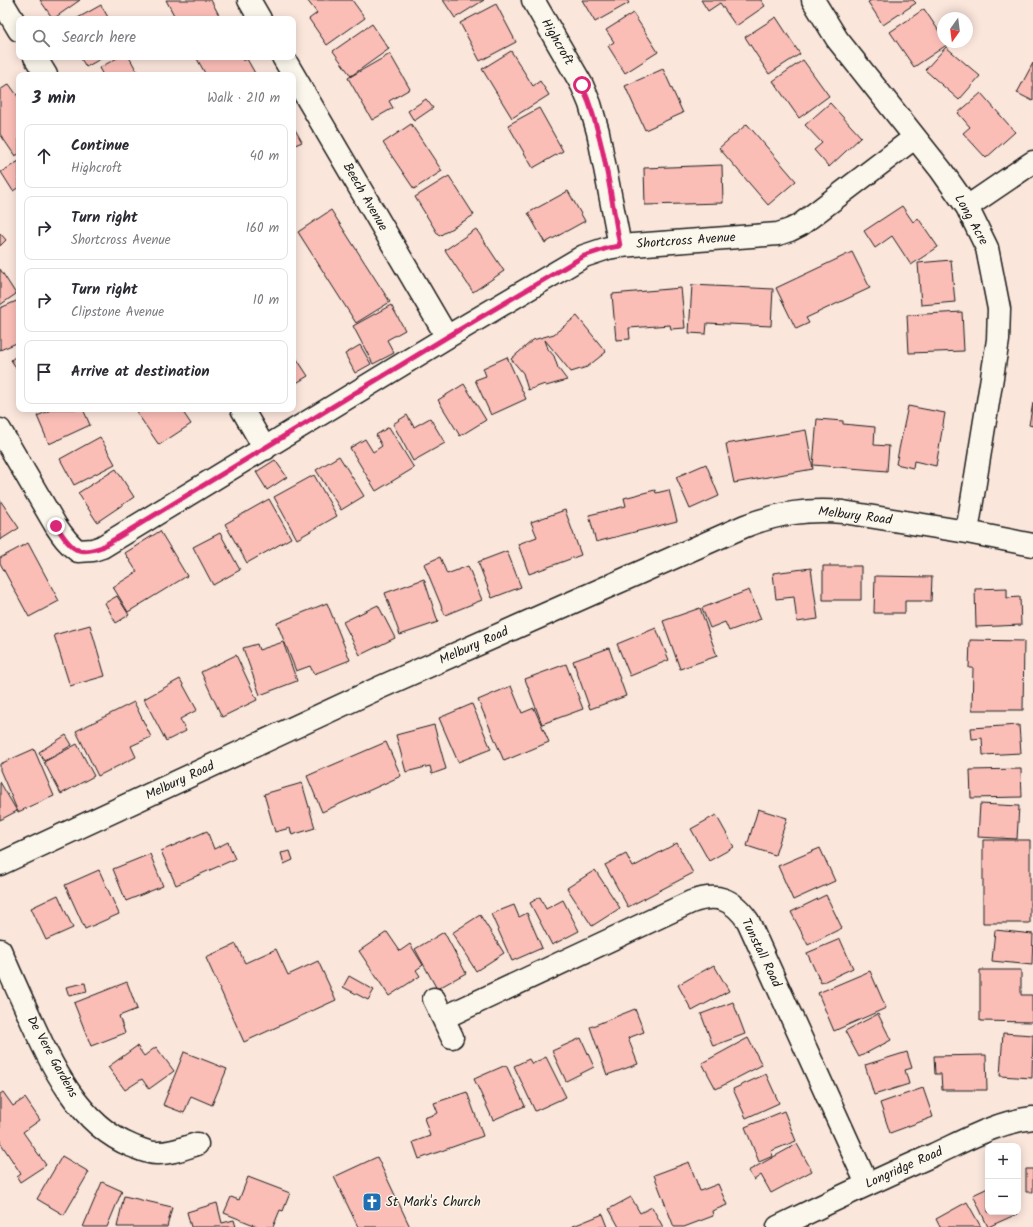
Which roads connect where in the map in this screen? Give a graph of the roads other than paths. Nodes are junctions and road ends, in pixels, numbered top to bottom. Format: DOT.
graph roads {
  1 [pos="2,0"];
  2 [pos="249,0"];
  3 [pos="533,0"];
  4 [pos="813,0"];
  5 [pos="258,16"];
  6 [pos="16,25"];
  7 [pos="37,60"];
  8 [pos="285,60"];
  9 [pos="44,72"];
  10 [pos="292,72"];
  11 [pos="296,79"];
  12 [pos="914,138"];
  13 [pos="1033,162"];
  14 [pos="966,207"];
  15 [pos="620,246"];
  16 [pos="447,337"];
  17 [pos="244,412"];
  18 [pos="0,430"];
  19 [pos="265,449"];
  20 [pos="967,532"];
  21 [pos="1033,545"];
  22 [pos="0,864"];
  23 [pos="0,950"];
  24 [pos="443,1018"];
  25 [pos="1033,1118"];
  26 [pos="197,1144"];
  27 [pos="867,1184"];
  28 [pos="778,1227"];
  1 -- 6 [label="street"];
  2 -- 5 [label="street"];
  3 -- 15 [label="street, Highcroft"];
  4 -- 12 [label="street, Long Acre"];
  7 -- 9 [label="street"];
  8 -- 10 [label="street, Beech Avenue"];
  11 -- 16 [label="street, Beech Avenue"];
  12 -- 14 [label="street, Long Acre"];
  12 -- 15 [label="street, Shortcross Avenue"];
  13 -- 14 [label="street"];
  14 -- 20 [label="street, Long Acre"];
  15 -- 16 [label="street, Shortcross Avenue"];
  16 -- 19 [label="street, Shortcross Avenue"];
  17 -- 19 [label="street"];
  18 -- 19 [label="street, Shortcross Avenue"];
  20 -- 21 [label="street, Melbury Road"];
  20 -- 22 [label="street, Melbury Road"];
  23 -- 26 [label="street, De Vere Gardens"];
  24 -- 27 [label="street, Tunstall Road"];
  25 -- 27 [label="street, Longridge Road"];
  27 -- 28 [label="street, Longridge Road"];
}
